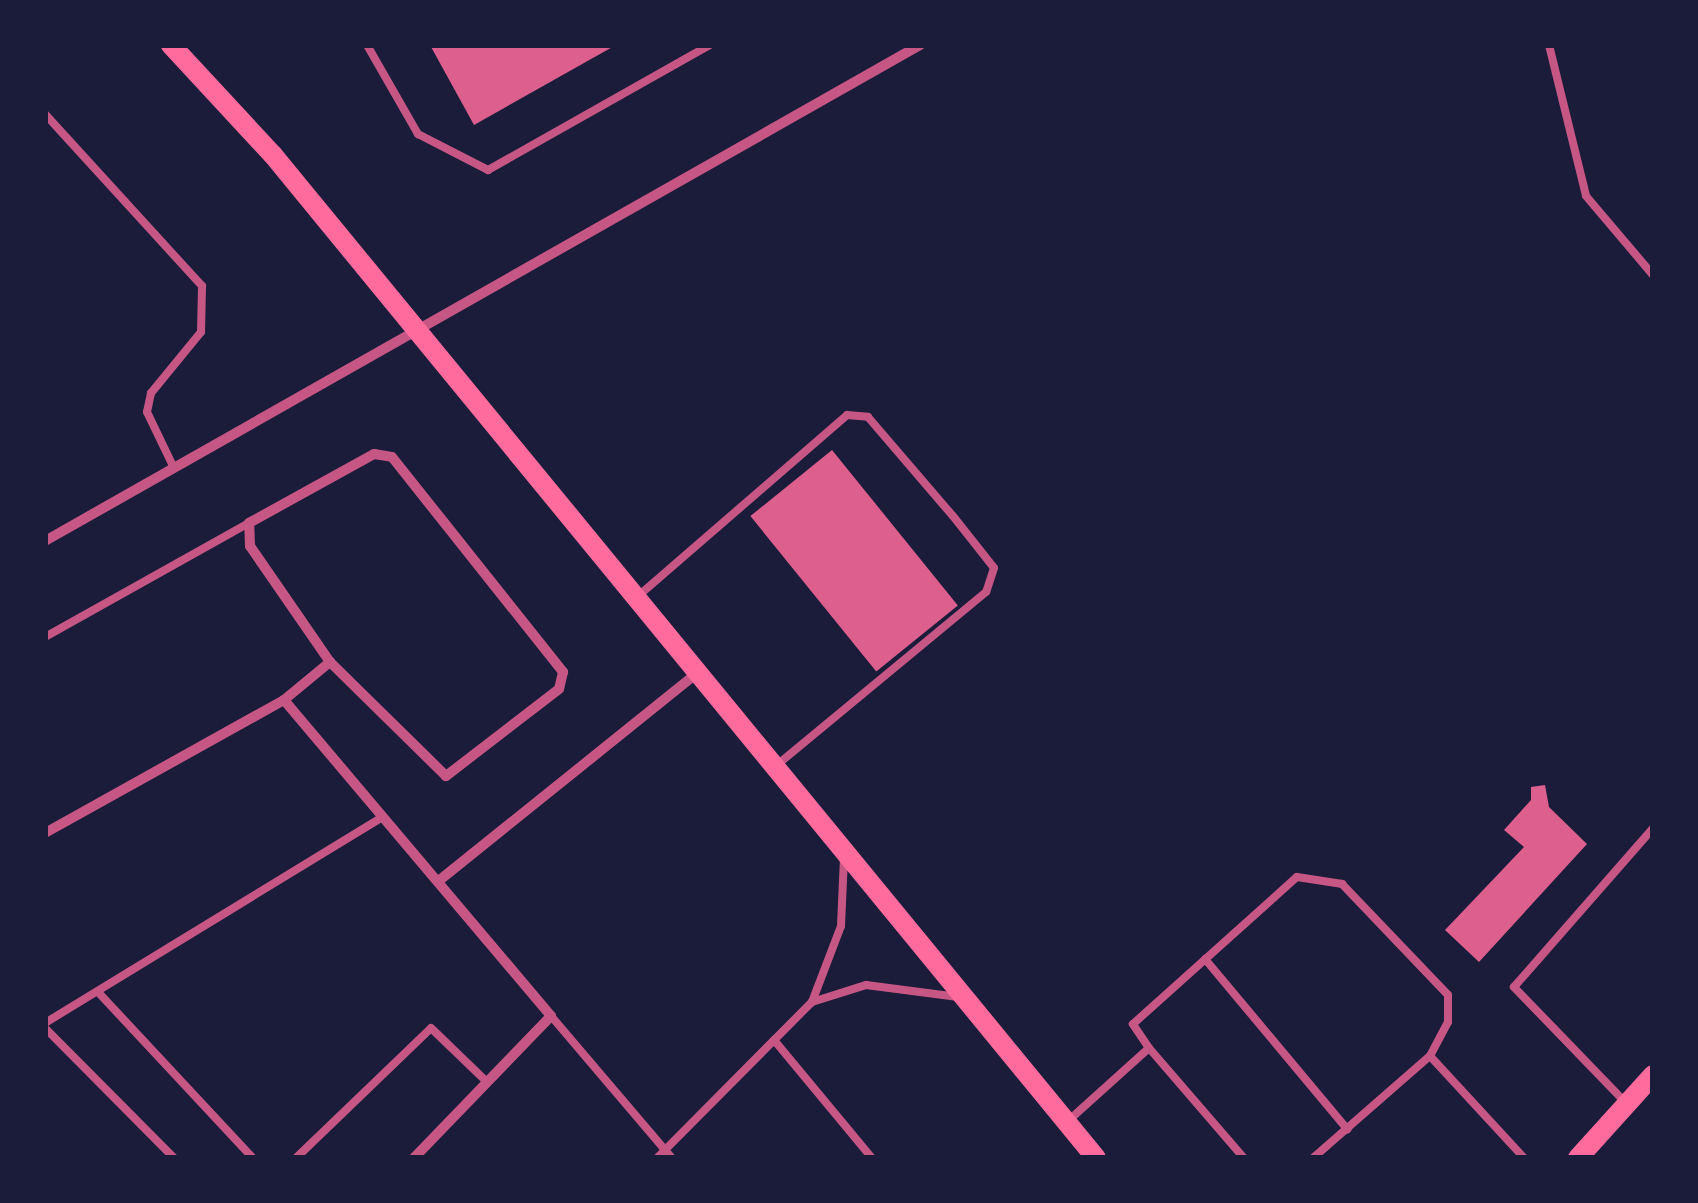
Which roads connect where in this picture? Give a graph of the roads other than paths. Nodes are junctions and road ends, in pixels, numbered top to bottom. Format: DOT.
graph roads {
  1 [pos="171,45"];
  2 [pos="367,45"];
  3 [pos="710,45"];
  4 [pos="920,45"];
  5 [pos="1549,45"];
  6 [pos="45,114"];
  7 [pos="1653,275"];
  8 [pos="418,332"];
  9 [pos="174,468"];
  10 [pos="249,523"];
  11 [pos="45,541"];
  12 [pos="634,600"];
  13 [pos="45,636"];
  14 [pos="330,662"];
  15 [pos="695,675"];
  16 [pos="284,700"];
  17 [pos="773,769"];
  18 [pos="382,818"];
  19 [pos="1653,828"];
  20 [pos="45,833"];
  21 [pos="844,856"];
  22 [pos="442,880"];
  23 [pos="1205,960"];
  24 [pos="98,992"];
  25 [pos="962,998"];
  26 [pos="812,1002"];
  27 [pos="551,1016"];
  28 [pos="45,1026"];
  29 [pos="774,1040"];
  30 [pos="1149,1048"];
  31 [pos="1430,1056"];
  32 [pos="1653,1076"];
  33 [pos="487,1082"];
  34 [pos="1626,1104"];
  35 [pos="1066,1122"];
  36 [pos="1347,1128"];
  37 [pos="665,1150"];
  38 [pos="174,1158"];
  39 [pos="253,1158"];
  40 [pos="296,1158"];
  41 [pos="414,1158"];
  42 [pos="656,1158"];
  43 [pos="672,1158"];
  44 [pos="872,1158"];
  45 [pos="1096,1158"];
  46 [pos="1244,1158"];
  47 [pos="1313,1158"];
  48 [pos="1524,1158"];
  49 [pos="1578,1158"];
  1 -- 8 [label="main road"];
  2 -- 3 [label="lane"];
  4 -- 8 [label="street"];
  5 -- 7 [label="lane"];
  6 -- 9 [label="lane"];
  8 -- 9 [label="street"];
  8 -- 12 [label="main road"];
  9 -- 11 [label="street"];
  10 -- 13 [label="lane"];
  10 -- 14 [label="street"];
  10 -- 14 [label="street"];
  12 -- 15 [label="main road"];
  12 -- 17 [label="lane"];
  14 -- 16 [label="street"];
  15 -- 17 [label="main road"];
  15 -- 22 [label="street"];
  16 -- 18 [label="street"];
  16 -- 20 [label="street"];
  17 -- 21 [label="main road"];
  18 -- 22 [label="street"];
  18 -- 24 [label="lane"];
  19 -- 34 [label="lane"];
  21 -- 25 [label="main road"];
  21 -- 26 [label="lane"];
  22 -- 27 [label="street"];
  23 -- 30 [label="lane"];
  23 -- 31 [label="lane"];
  23 -- 36 [label="lane"];
  24 -- 28 [label="lane"];
  24 -- 39 [label="lane"];
  25 -- 26 [label="lane"];
  25 -- 35 [label="main road"];
  26 -- 29 [label="lane"];
  27 -- 33 [label="street"];
  27 -- 37 [label="lane"];
  28 -- 38 [label="lane"];
  29 -- 37 [label="lane"];
  29 -- 44 [label="lane"];
  30 -- 35 [label="lane"];
  30 -- 46 [label="lane"];
  31 -- 36 [label="lane"];
  31 -- 48 [label="lane"];
  32 -- 34 [label="main road"];
  33 -- 40 [label="lane"];
  33 -- 41 [label="street"];
  34 -- 49 [label="main road"];
  35 -- 45 [label="main road"];
  36 -- 47 [label="lane"];
  37 -- 42 [label="lane"];
  37 -- 43 [label="lane"];
}
